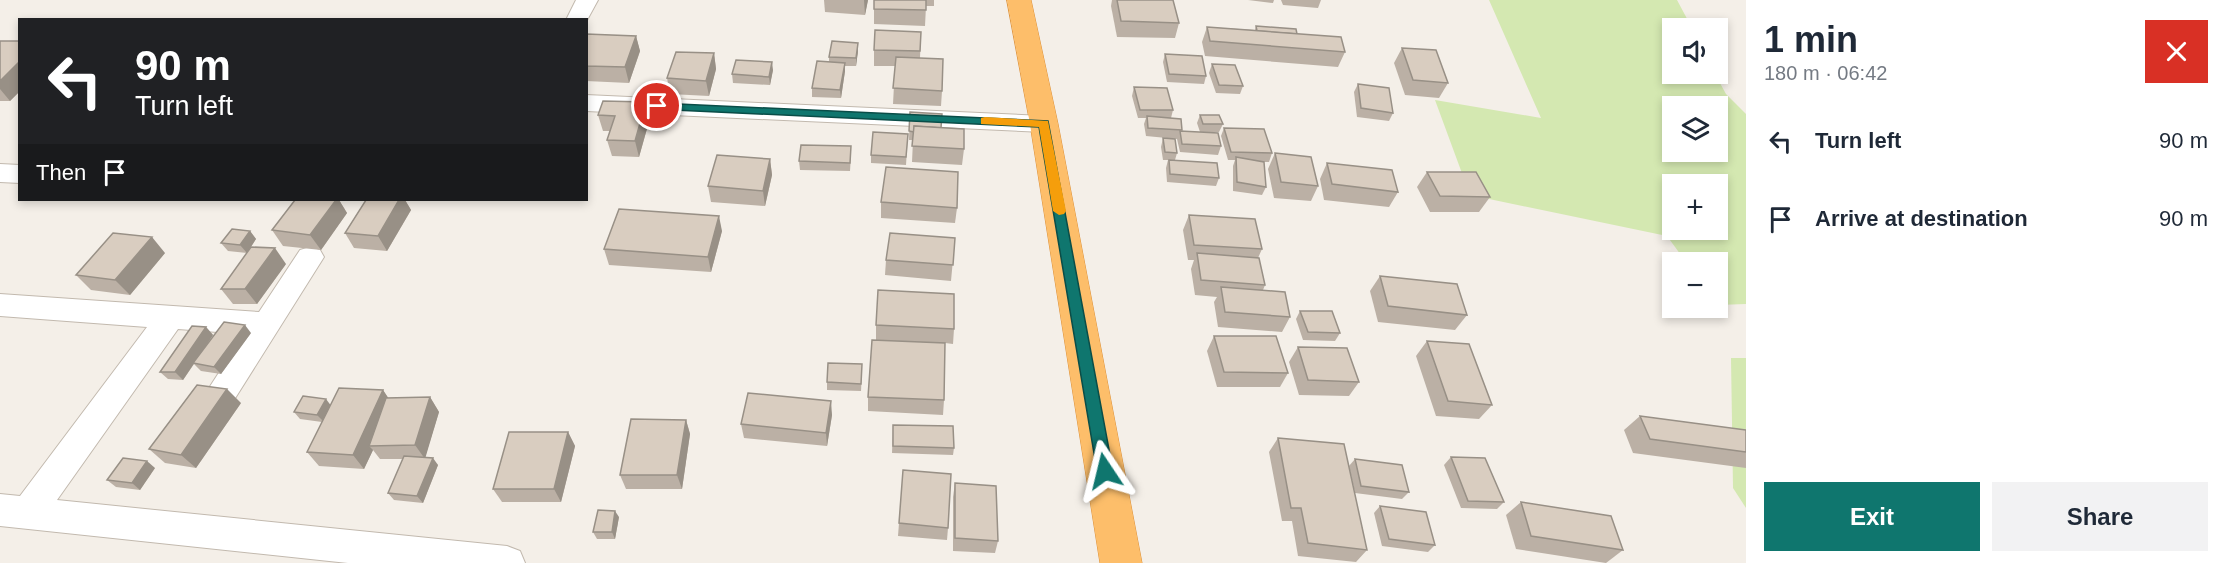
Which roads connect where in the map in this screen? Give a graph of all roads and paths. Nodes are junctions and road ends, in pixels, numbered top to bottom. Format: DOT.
graph roads {
  1 [pos="587,0"];
  2 [pos="1019,0"];
  3 [pos="578,18"];
  4 [pos="588,103"];
  5 [pos="1044,124"];
  6 [pos="0,173"];
  7 [pos="18,174"];
  8 [pos="310,258"];
  9 [pos="0,305"];
  10 [pos="171,318"];
  11 [pos="266,324"];
  12 [pos="223,391"];
  13 [pos="14,512"];
  14 [pos="507,563"];
  15 [pos="1121,563"];
  1 -- 3 [label="street"];
  2 -- 5 [label="highway"];
  4 -- 5 [label="street"];
  5 -- 15 [label="highway"];
  6 -- 7 [label="street"];
  8 -- 11 [label="street"];
  9 -- 10 [label="street"];
  10 -- 11 [label="street"];
  10 -- 13 [label="street"];
  11 -- 12 [label="street"];
  13 -- 14 [label="street"];
}
